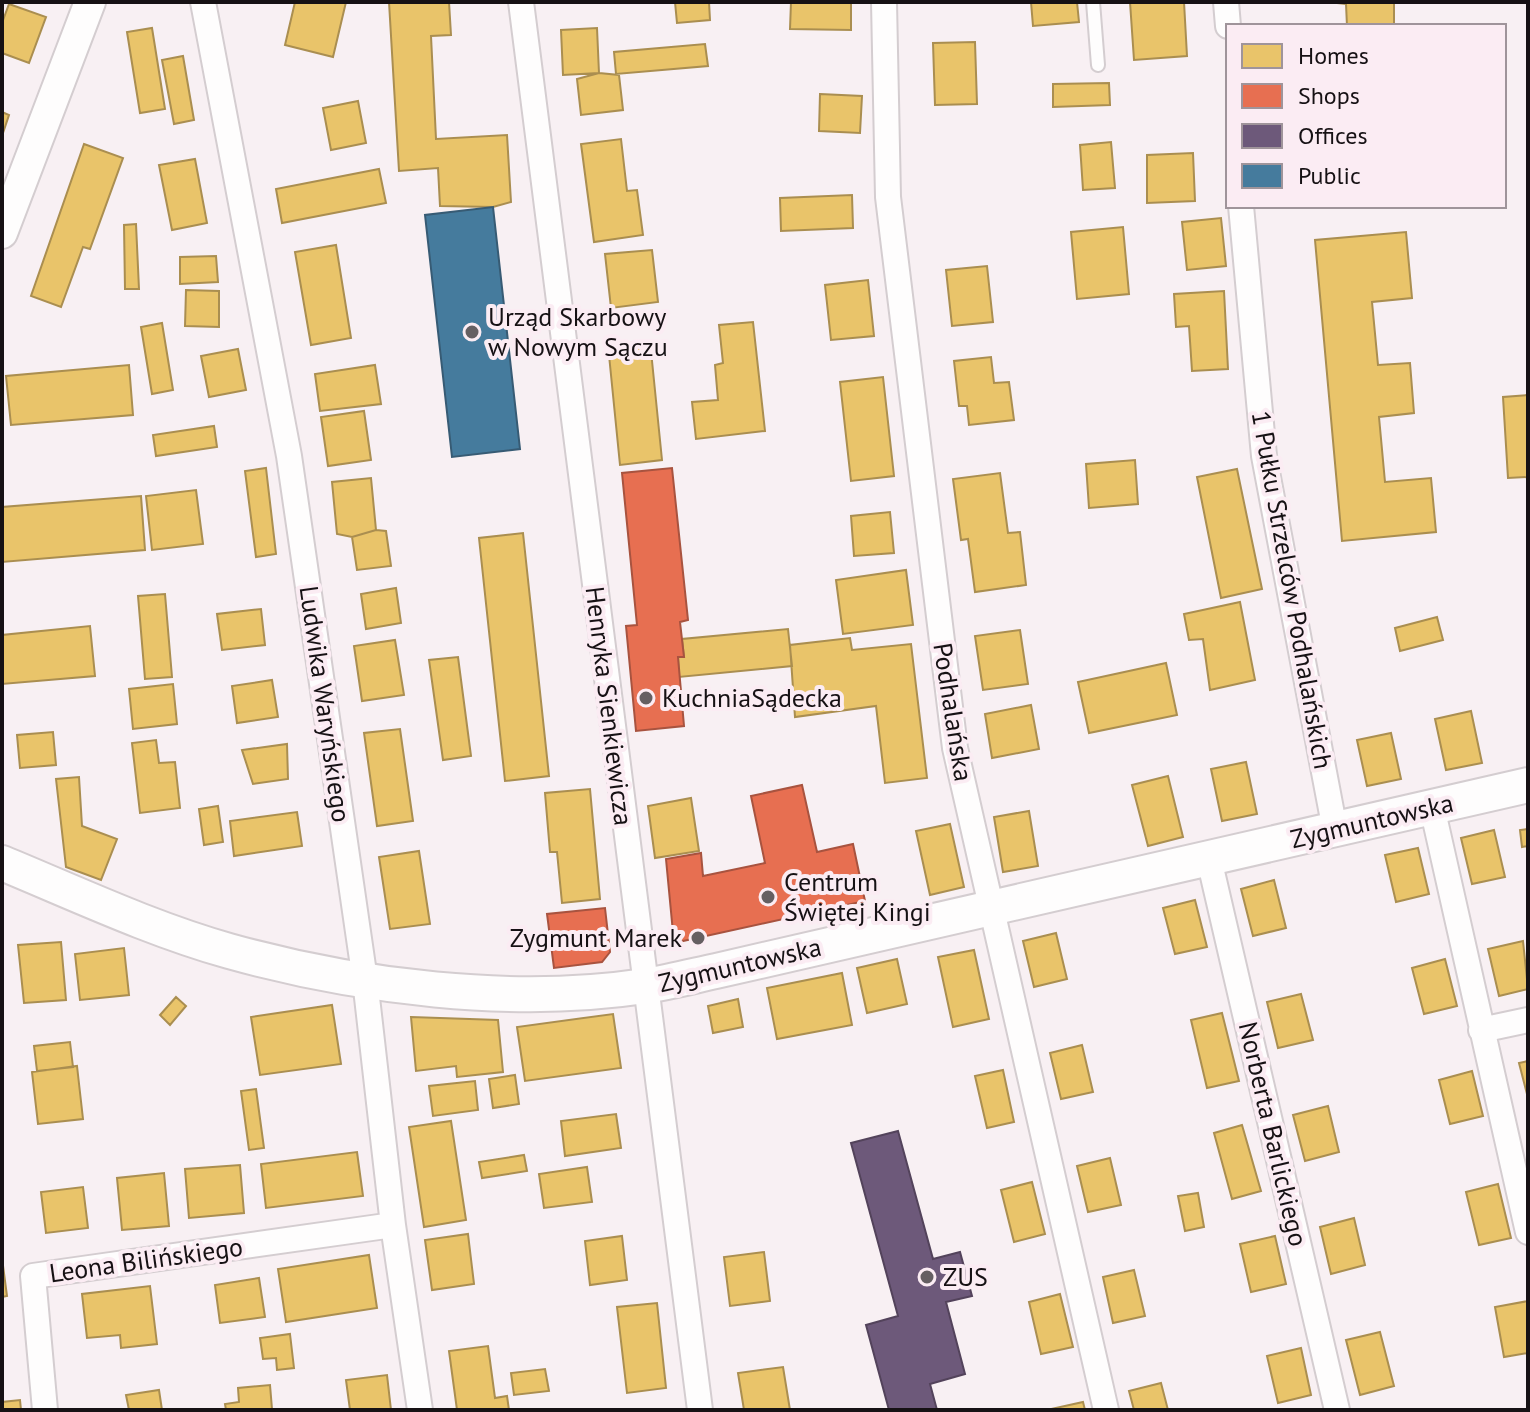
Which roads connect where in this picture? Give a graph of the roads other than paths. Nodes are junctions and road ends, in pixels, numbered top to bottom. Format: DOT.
graph roads {
  1 [pos="90,2"];
  2 [pos="203,2"];
  3 [pos="521,2"];
  4 [pos="884,2"];
  5 [pos="1093,2"];
  6 [pos="1226,2"];
  7 [pos="1228,24"];
  8 [pos="1098,65"];
  9 [pos="1241,208"];
  10 [pos="2,233"];
  11 [pos="1528,785"];
  12 [pos="1432,807"];
  13 [pos="1335,830"];
  14 [pos="1209,859"];
  15 [pos="2,863"];
  16 [pos="993,907"];
  17 [pos="365,980"];
  18 [pos="644,986"];
  19 [pos="1528,1020"];
  20 [pos="1481,1030"];
  21 [pos="393,1225"];
  22 [pos="1528,1232"];
  23 [pos="45,1410"];
  24 [pos="420,1410"];
  25 [pos="700,1410"];
  26 [pos="1106,1410"];
  27 [pos="1337,1410"];
  1 -- 10 [label="street"];
  2 -- 17 [label="street, Ludwika Waryńskiego"];
  3 -- 18 [label="street, Henryka Sienkiewicza"];
  4 -- 16 [label="street, Podhalańska"];
  5 -- 8 [label="lane"];
  6 -- 7 [label="street"];
  9 -- 13 [label="street, 1 Pułku Strzelców Podhalańskich"];
  11 -- 12 [label="main road, Zygmuntowska"];
  12 -- 13 [label="main road, Zygmuntowska"];
  12 -- 20 [label="street"];
  13 -- 14 [label="main road, Zygmuntowska"];
  14 -- 16 [label="main road, Zygmuntowska"];
  14 -- 27 [label="street, Norberta Barlickiego"];
  15 -- 17 [label="main road, Zygmuntowska"];
  16 -- 18 [label="main road, Zygmuntowska"];
  16 -- 26 [label="street, Podhalańska"];
  17 -- 18 [label="main road, Zygmuntowska"];
  17 -- 21 [label="street, Ludwika Waryńskiego"];
  18 -- 25 [label="street, Henryka Sienkiewicza"];
  19 -- 20 [label="street"];
  20 -- 22 [label="street"];
  21 -- 23 [label="street, Leona Bilińskiego"];
  21 -- 24 [label="street, Ludwika Waryńskiego"];
}
